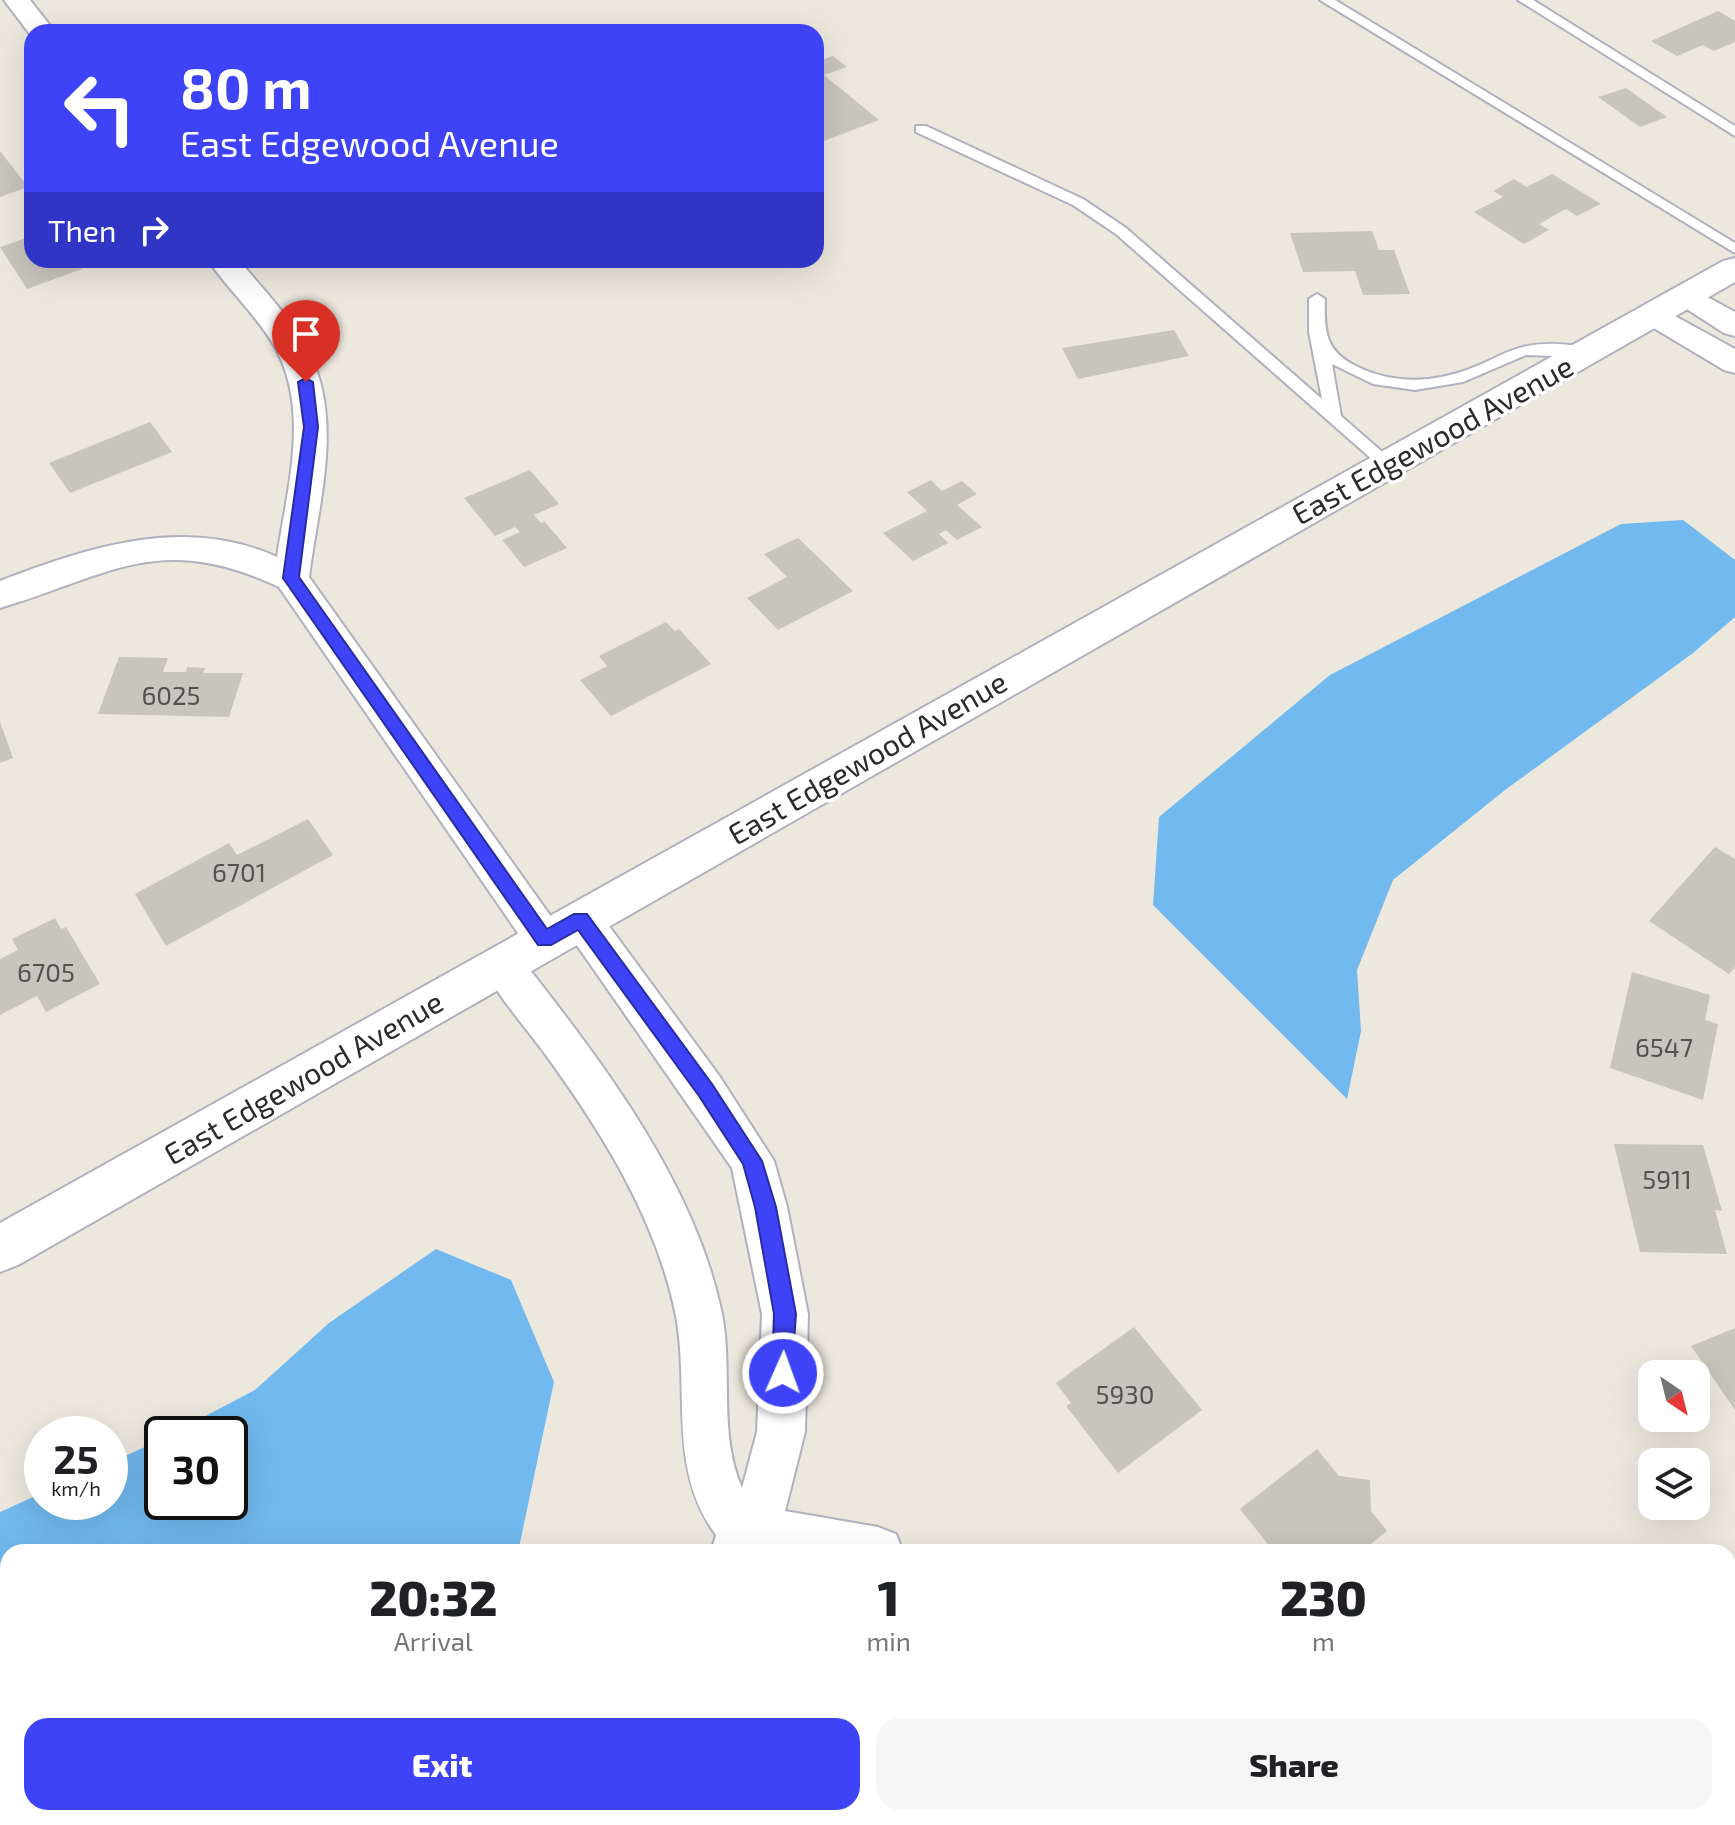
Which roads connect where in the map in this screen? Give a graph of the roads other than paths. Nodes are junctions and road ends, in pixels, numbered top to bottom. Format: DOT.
graph roads {
  1 [pos="1326,0"];
  2 [pos="1524,0"];
  3 [pos="29,16"];
  4 [pos="0,24"];
  5 [pos="921,129"];
  6 [pos="1735,132"];
  7 [pos="1735,249"];
  8 [pos="229,268"];
  9 [pos="1735,268"];
  10 [pos="1317,299"];
  11 [pos="1670,304"];
  12 [pos="1735,326"];
  13 [pos="1320,342"];
  14 [pos="1585,352"];
  15 [pos="1735,363"];
  16 [pos="1333,418"];
  17 [pos="1388,464"];
  18 [pos="291,578"];
  19 [pos="0,595"];
  20 [pos="563,930"];
  21 [pos="502,964"];
  22 [pos="0,1249"];
  23 [pos="739,1541"];
  24 [pos="777,1544"];
  1 -- 7 [label="lane"];
  2 -- 6 [label="lane"];
  3 -- 4 [label="street"];
  5 -- 16 [label="lane"];
  8 -- 18 [label="street"];
  9 -- 11 [label="main road, East Edgewood Avenue"];
  10 -- 13 [label="lane"];
  11 -- 12 [label="street"];
  11 -- 14 [label="main road, East Edgewood Avenue"];
  11 -- 15 [label="street"];
  13 -- 14 [label="lane"];
  13 -- 16 [label="lane"];
  14 -- 17 [label="main road, East Edgewood Avenue"];
  16 -- 17 [label="lane"];
  17 -- 20 [label="main road, East Edgewood Avenue"];
  18 -- 19 [label="street"];
  18 -- 20 [label="street"];
  20 -- 21 [label="main road, East Edgewood Avenue"];
  20 -- 23 [label="street"];
  21 -- 22 [label="main road, East Edgewood Avenue"];
  21 -- 23 [label="street"];
  23 -- 24 [label="street"];
}
